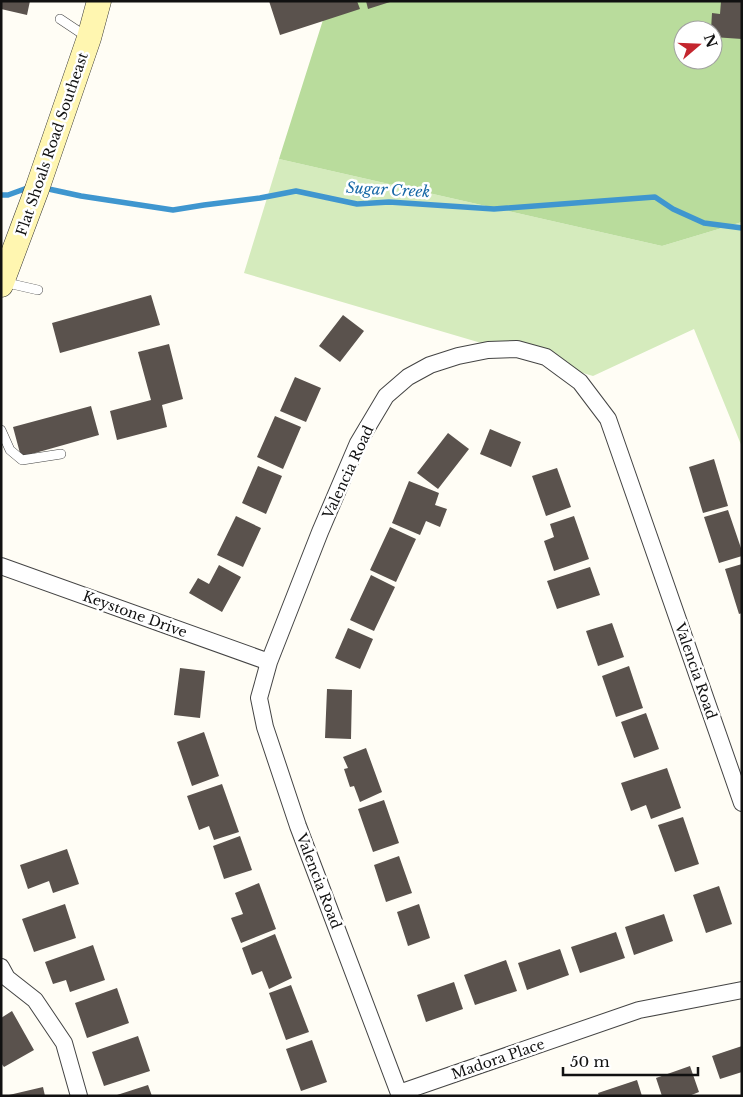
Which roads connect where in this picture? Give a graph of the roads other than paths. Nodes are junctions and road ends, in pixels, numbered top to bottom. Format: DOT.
graph roads {
  1 [pos="99,1"];
  2 [pos="60,18"];
  3 [pos="89,38"];
  4 [pos="2,283"];
  5 [pos="38,290"];
  6 [pos="1,430"];
  7 [pos="61,454"];
  8 [pos="1,566"];
  9 [pos="269,662"];
  10 [pos="742,803"];
  11 [pos="3,976"];
  12 [pos="742,990"];
  13 [pos="400,1094"];
  14 [pos="79,1096"];
  1 -- 3 [label="street, Flat Shoals Road Southeast"];
  2 -- 3 [label="lane"];
  3 -- 4 [label="street, Flat Shoals Road Southeast"];
  4 -- 5 [label="lane"];
  6 -- 7 [label="lane"];
  8 -- 9 [label="street, Keystone Drive"];
  9 -- 10 [label="street, Valencia Road"];
  9 -- 13 [label="street, Valencia Road"];
  11 -- 14 [label="street"];
  12 -- 13 [label="street, Madora Place"];
}
